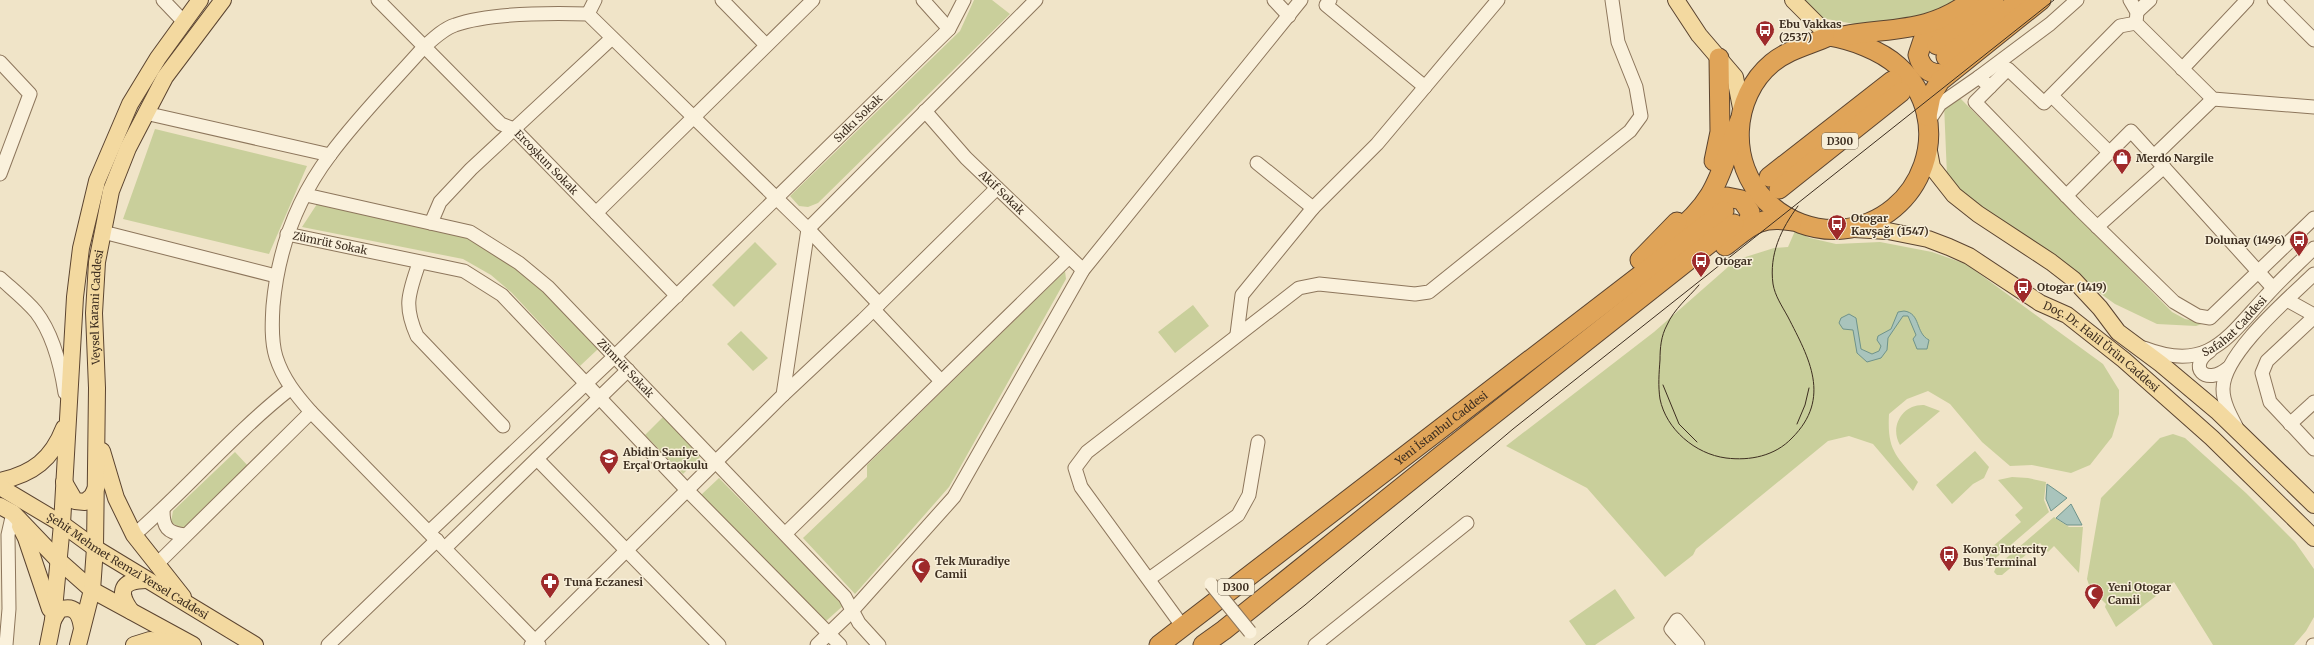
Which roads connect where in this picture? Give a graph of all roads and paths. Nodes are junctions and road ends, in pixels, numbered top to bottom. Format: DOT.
graph roads {
  1 [pos="163,0"];
  2 [pos="200,0"];
  3 [pos="223,0"];
  4 [pos="378,0"];
  5 [pos="595,0"];
  6 [pos="722,0"];
  7 [pos="813,0"];
  8 [pos="922,0"];
  9 [pos="964,0"];
  10 [pos="1036,0"];
  11 [pos="1274,0"];
  12 [pos="1302,0"];
  13 [pos="1330,0"];
  14 [pos="1498,0"];
  15 [pos="1612,0"];
  16 [pos="1676,0"];
  17 [pos="1793,0"];
  18 [pos="1994,0"];
  19 [pos="2020,0"];
  20 [pos="2041,0"];
  21 [pos="2077,0"];
  22 [pos="2130,0"];
  23 [pos="2150,0"];
  24 [pos="2247,0"];
  25 [pos="2274,0"];
  26 [pos="1965,6"];
  27 [pos="588,14"];
  28 [pos="1289,16"];
  29 [pos="2137,17"];
  30 [pos="184,22"];
  31 [pos="949,29"];
  32 [pos="1832,37"];
  33 [pos="612,38"];
  34 [pos="2314,40"];
  35 [pos="766,45"];
  36 [pos="423,48"];
  37 [pos="1719,58"];
  38 [pos="1944,59"];
  39 [pos="0,62"];
  40 [pos="2182,69"];
  41 [pos="1979,77"];
  42 [pos="1896,86"];
  43 [pos="1425,87"];
  44 [pos="1990,87"];
  45 [pos="2052,96"];
  46 [pos="2212,99"];
  47 [pos="2314,107"];
  48 [pos="925,111"];
  49 [pos="145,113"];
  50 [pos="693,116"];
  51 [pos="1741,116"];
  52 [pos="1927,120"];
  53 [pos="514,129"];
  54 [pos="1928,145"];
  55 [pos="2109,152"];
  56 [pos="330,155"];
  57 [pos="2154,156"];
  58 [pos="1257,163"];
  59 [pos="2164,167"];
  60 [pos="0,174"];
  61 [pos="1774,183"];
  62 [pos="997,188"];
  63 [pos="306,195"];
  64 [pos="2066,196"];
  65 [pos="775,198"];
  66 [pos="1313,208"];
  67 [pos="596,213"];
  68 [pos="2314,218"];
  69 [pos="1794,221"];
  70 [pos="1690,222"];
  71 [pos="431,223"];
  72 [pos="1733,223"];
  73 [pos="2097,227"];
  74 [pos="808,229"];
  75 [pos="1848,229"];
  76 [pos="103,232"];
  77 [pos="287,234"];
  78 [pos="2314,248"];
  79 [pos="1069,257"];
  80 [pos="1640,260"];
  81 [pos="419,263"];
  82 [pos="1083,270"];
  83 [pos="2258,272"];
  84 [pos="2314,274"];
  85 [pos="276,276"];
  86 [pos="0,278"];
  87 [pos="2273,288"];
  88 [pos="676,296"];
  89 [pos="2287,300"];
  90 [pos="877,307"];
  91 [pos="2314,316"];
  92 [pos="1237,334"];
  93 [pos="2136,345"];
  94 [pos="2213,349"];
  95 [pos="615,356"];
  96 [pos="2228,368"];
  97 [pos="628,370"];
  98 [pos="941,381"];
  99 [pos="585,385"];
  100 [pos="290,389"];
  101 [pos="782,395"];
  102 [pos="599,398"];
  103 [pos="2314,402"];
  104 [pos="311,412"];
  105 [pos="69,413"];
  106 [pos="2290,424"];
  107 [pos="503,426"];
  108 [pos="2239,431"];
  109 [pos="97,436"];
  110 [pos="1258,442"];
  111 [pos="2314,449"];
  112 [pos="537,459"];
  113 [pos="716,462"];
  114 [pos="0,481"];
  115 [pos="64,482"];
  116 [pos="97,486"];
  117 [pos="0,487"];
  118 [pos="687,490"];
  119 [pos="2314,505"];
  120 [pos="7,510"];
  121 [pos="163,510"];
  122 [pos="1467,523"];
  123 [pos="62,524"];
  124 [pos="1312,528"];
  125 [pos="786,533"];
  126 [pos="134,535"];
  127 [pos="185,535"];
  128 [pos="2313,537"];
  129 [pos="437,540"];
  130 [pos="95,548"];
  131 [pos="626,550"];
  132 [pos="57,559"];
  133 [pos="156,565"];
  134 [pos="1149,579"];
  135 [pos="146,580"];
  136 [pos="1211,584"];
  137 [pos="92,590"];
  138 [pos="190,606"];
  139 [pos="5,609"];
  140 [pos="852,611"];
  141 [pos="131,612"];
  142 [pos="53,620"];
  143 [pos="1183,627"];
  144 [pos="82,628"];
  145 [pos="1224,630"];
  146 [pos="1250,632"];
  147 [pos="829,633"];
  148 [pos="535,644"];
  149 [pos="6,645"];
  150 [pos="48,645"];
  151 [pos="78,645"];
  152 [pos="134,645"];
  153 [pos="192,645"];
  154 [pos="255,645"];
  155 [pos="328,645"];
  156 [pos="719,645"];
  157 [pos="817,645"];
  158 [pos="840,645"];
  159 [pos="879,645"];
  160 [pos="1159,645"];
  161 [pos="1203,645"];
  162 [pos="1208,645"];
  163 [pos="1315,645"];
  164 [pos="1685,645"];
  165 [pos="1698,645"];
  1 -- 30 [label="street"];
  2 -- 30 [label="main road, Veysel Karani Caddesi"];
  3 -- 49 [label="main road, Veysel Karani Caddesi"];
  4 -- 36 [label="street, Ercoşkun Sokak"];
  5 -- 27 [label="street"];
  6 -- 35 [label="street"];
  7 -- 35 [label="street"];
  8 -- 31 [label="street"];
  9 -- 31 [label="street, Sıdkı Sokak"];
  10 -- 48 [label="street"];
  11 -- 28 [label="street"];
  12 -- 28 [label="street"];
  13 -- 43 [label="street"];
  14 -- 43 [label="street"];
  15 -- 92 [label="street"];
  16 -- 37 [label="main road"];
  17 -- 32 [label="main road"];
  18 -- 38 [label="highway"];
  19 -- 38 [label="highway"];
  20 -- 38 [label="highway"];
  21 -- 41 [label="street"];
  22 -- 29 [label="street"];
  23 -- 29 [label="street"];
  24 -- 40 [label="street"];
  25 -- 34 [label="street"];
  26 -- 32 [label="highway"];
  26 -- 38 [label="highway"];
  27 -- 33 [label="street"];
  27 -- 36 [label="street"];
  28 -- 82 [label="street"];
  29 -- 40 [label="street"];
  29 -- 45 [label="street"];
  30 -- 105 [label="main road, Veysel Karani Caddesi"];
  31 -- 65 [label="street, Sıdkı Sokak"];
  32 -- 51 [label="highway"];
  32 -- 52 [label="highway"];
  33 -- 50 [label="street"];
  33 -- 53 [label="street"];
  35 -- 50 [label="street"];
  36 -- 53 [label="street, Ercoşkun Sokak"];
  36 -- 56 [label="street"];
  37 -- 51 [label="main road"];
  37 -- 80 [label="highway"];
  38 -- 52 [label="highway"];
  39 -- 60 [label="street"];
  40 -- 46 [label="street"];
  41 -- 44 [label="street"];
  41 -- 52 [label="street"];
  42 -- 61 [label="highway, D300"];
  43 -- 66 [label="street"];
  44 -- 45 [label="street"];
  44 -- 64 [label="street"];
  45 -- 55 [label="street"];
  46 -- 47 [label="street"];
  46 -- 57 [label="street"];
  48 -- 62 [label="street, Akif Sokak"];
  48 -- 74 [label="street"];
  49 -- 56 [label="street"];
  49 -- 76 [label="main road, Veysel Karani Caddesi"];
  50 -- 65 [label="street"];
  50 -- 67 [label="street"];
  51 -- 69 [label="highway"];
  51 -- 70 [label="highway"];
  52 -- 54 [label="highway"];
  53 -- 67 [label="street, Ercoşkun Sokak"];
  53 -- 71 [label="street"];
  54 -- 75 [label="highway"];
  54 -- 93 [label="main road, Doç. Dr. Halil Ürün Caddesi"];
  55 -- 57 [label="street"];
  55 -- 64 [label="street"];
  56 -- 63 [label="street"];
  57 -- 59 [label="street"];
  58 -- 66 [label="street"];
  59 -- 73 [label="street"];
  59 -- 83 [label="street"];
  62 -- 79 [label="street, Akif Sokak"];
  62 -- 90 [label="street"];
  63 -- 71 [label="street, Zümrüt Sokak"];
  63 -- 77 [label="street"];
  64 -- 73 [label="street"];
  65 -- 74 [label="street"];
  65 -- 88 [label="street, Sıdkı Sokak"];
  66 -- 92 [label="street"];
  67 -- 88 [label="street, Ercoşkun Sokak"];
  68 -- 83 [label="street"];
  69 -- 72 [label="highway"];
  69 -- 75 [label="highway"];
  70 -- 72 [label="highway"];
  70 -- 80 [label="highway"];
  71 -- 95 [label="street, Zümrüt Sokak"];
  72 -- 124 [label="highway, Yeni İstanbul Caddesi"];
  72 -- 145 [label="highway, D300"];
  73 -- 83 [label="street"];
  74 -- 90 [label="street"];
  74 -- 101 [label="street"];
  75 -- 128 [label="main road, Doç. Dr. Halil Ürün Caddesi"];
  76 -- 85 [label="street"];
  76 -- 109 [label="main road, Veysel Karani Caddesi"];
  77 -- 81 [label="street, Zümrüt Sokak"];
  77 -- 85 [label="street"];
  78 -- 87 [label="street, Safahat Caddesi"];
  79 -- 82 [label="street, Akif Sokak"];
  79 -- 98 [label="street"];
  80 -- 124 [label="highway"];
  81 -- 99 [label="street, Zümrüt Sokak"];
  81 -- 107 [label="street"];
  82 -- 140 [label="street"];
  83 -- 87 [label="street"];
  84 -- 89 [label="street, Safahat Caddesi"];
  85 -- 100 [label="street"];
  86 -- 105 [label="street"];
  87 -- 94 [label="street, Safahat Caddesi"];
  88 -- 95 [label="street, Sıdkı Sokak"];
  89 -- 91 [label="street"];
  89 -- 96 [label="street, Safahat Caddesi"];
  90 -- 98 [label="street"];
  90 -- 101 [label="street"];
  91 -- 106 [label="street"];
  92 -- 134 [label="street"];
  93 -- 94 [label="street, Safahat Caddesi"];
  93 -- 108 [label="main road, Doç. Dr. Halil Ürün Caddesi"];
  94 -- 96 [label="street"];
  95 -- 97 [label="street, Zümrüt Sokak"];
  95 -- 99 [label="street, Sıdkı Sokak"];
  96 -- 108 [label="street, Safahat Caddesi"];
  97 -- 102 [label="street"];
  97 -- 113 [label="street, Zümrüt Sokak"];
  98 -- 125 [label="street"];
  99 -- 102 [label="street, Zümrüt Sokak"];
  99 -- 129 [label="street, Sıdkı Sokak"];
  100 -- 104 [label="street"];
  100 -- 121 [label="street"];
  101 -- 113 [label="street"];
  102 -- 112 [label="street"];
  102 -- 118 [label="street, Zümrüt Sokak"];
  103 -- 106 [label="street"];
  104 -- 127 [label="street"];
  104 -- 129 [label="street"];
  105 -- 114 [label="main road"];
  105 -- 115 [label="main road, Veysel Karani Caddesi"];
  106 -- 111 [label="street"];
  108 -- 119 [label="main road, Doç. Dr. Halil Ürün Caddesi"];
  109 -- 116 [label="main road, Veysel Karani Caddesi"];
  109 -- 126 [label="main road"];
  110 -- 134 [label="street"];
  112 -- 129 [label="street"];
  112 -- 131 [label="street"];
  113 -- 118 [label="street"];
  113 -- 125 [label="street, Zümrüt Sokak"];
  115 -- 116 [label="main road"];
  115 -- 123 [label="main road, Veysel Karani Caddesi"];
  116 -- 130 [label="main road, Veysel Karani Caddesi"];
  117 -- 123 [label="main road, Şehit Mehmet Remzi Yersel Caddesi"];
  118 -- 131 [label="street"];
  118 -- 147 [label="street, Zümrüt Sokak"];
  120 -- 132 [label="main road"];
  120 -- 139 [label="street"];
  120 -- 142 [label="main road"];
  121 -- 126 [label="street"];
  121 -- 127 [label="street"];
  122 -- 163 [label="street"];
  123 -- 130 [label="main road, Şehit Mehmet Remzi Yersel Caddesi"];
  123 -- 132 [label="main road, Veysel Karani Caddesi"];
  124 -- 143 [label="highway, Yeni İstanbul Caddesi / D300"];
  125 -- 140 [label="street, Zümrüt Sokak"];
  126 -- 133 [label="main road"];
  127 -- 133 [label="street"];
  129 -- 148 [label="street"];
  129 -- 155 [label="street"];
  130 -- 135 [label="main road, Şehit Mehmet Remzi Yersel Caddesi"];
  130 -- 137 [label="main road, Veysel Karani Caddesi"];
  131 -- 148 [label="street"];
  131 -- 156 [label="street"];
  132 -- 137 [label="main road"];
  132 -- 142 [label="main road, Veysel Karani Caddesi"];
  133 -- 138 [label="main road"];
  134 -- 143 [label="street"];
  135 -- 138 [label="main road, Şehit Mehmet Remzi Yersel Caddesi"];
  135 -- 141 [label="main road"];
  136 -- 146 [label="street, bridge"];
  137 -- 141 [label="main road"];
  137 -- 144 [label="main road, Veysel Karani Caddesi"];
  138 -- 154 [label="main road, Şehit Mehmet Remzi Yersel Caddesi"];
  139 -- 149 [label="street"];
  140 -- 147 [label="street"];
  140 -- 159 [label="street, Zümrüt Sokak"];
  141 -- 153 [label="main road"];
  142 -- 144 [label="main road"];
  142 -- 150 [label="main road, Veysel Karani Caddesi"];
  143 -- 160 [label="highway, Yeni İstanbul Caddesi / D300"];
  144 -- 151 [label="main road, Veysel Karani Caddesi"];
  145 -- 161 [label="highway, D300"];
  145 -- 162 [label="highway"];
  147 -- 157 [label="street"];
  147 -- 158 [label="street, Zümrüt Sokak"];
  152 -- 153 [label="main road"];
  164 -- 165 [label="street"];
}
